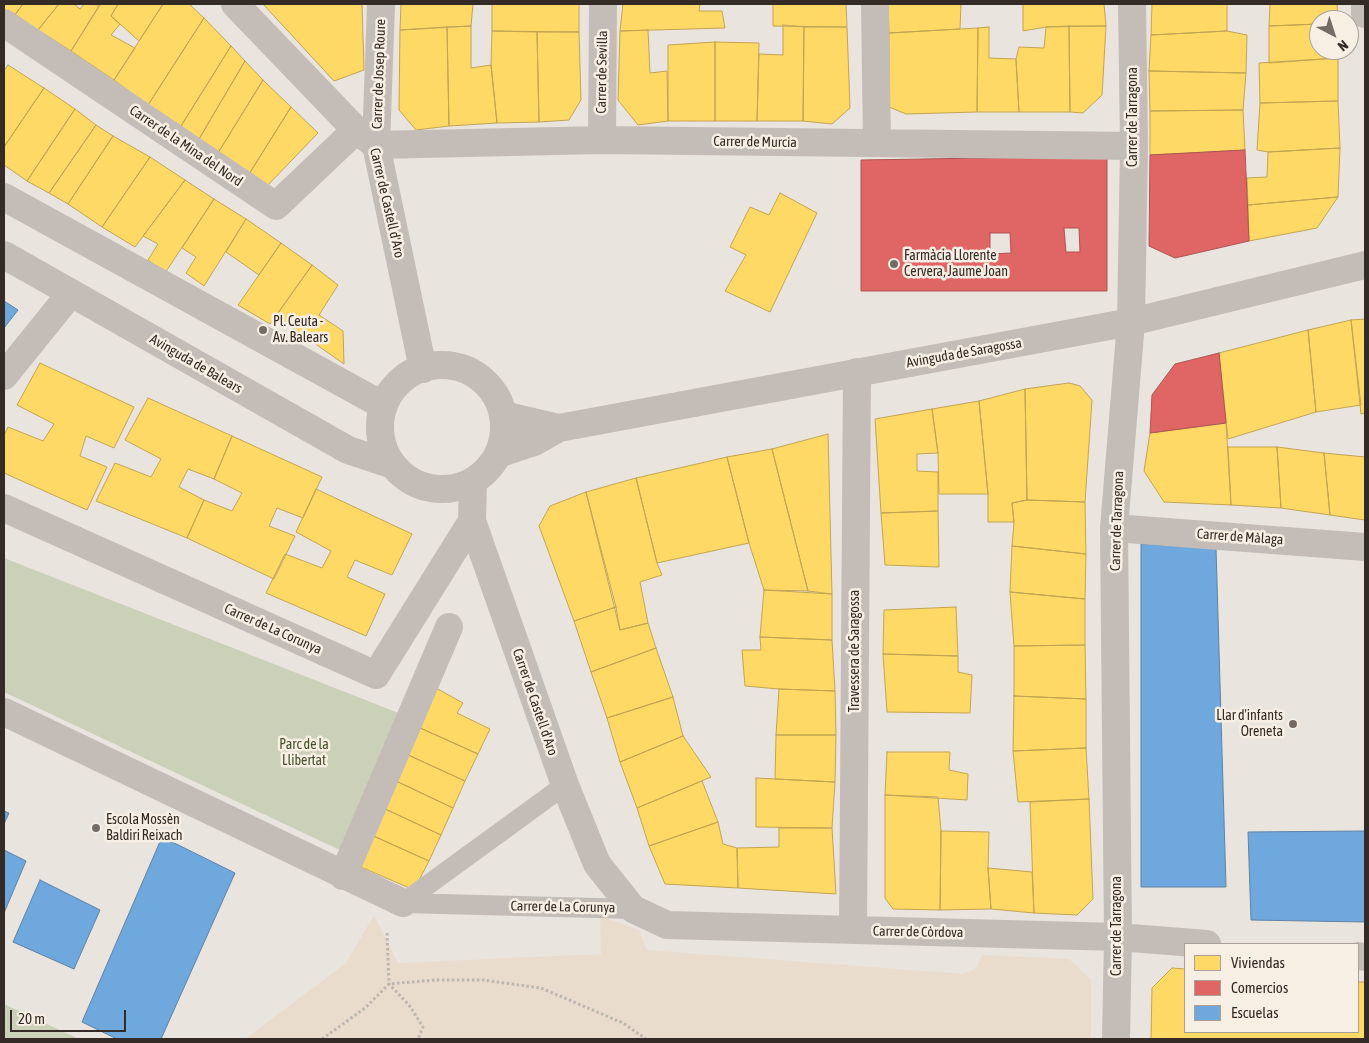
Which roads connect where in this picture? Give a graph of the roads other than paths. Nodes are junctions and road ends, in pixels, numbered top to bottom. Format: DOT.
graph roads {
  1 [pos="234,4"];
  2 [pos="381,4"];
  3 [pos="603,4"];
  4 [pos="874,4"];
  5 [pos="1132,4"];
  6 [pos="1365,4"];
  7 [pos="1365,14"];
  8 [pos="4,23"];
  9 [pos="366,137"];
  10 [pos="602,140"];
  11 [pos="877,143"];
  12 [pos="1134,146"];
  13 [pos="4,197"];
  14 [pos="4,255"];
  15 [pos="1365,265"];
  16 [pos="71,293"];
  17 [pos="1131,322"];
  18 [pos="423,369"];
  19 [pos="857,372"];
  20 [pos="4,376"];
  21 [pos="384,406"];
  22 [pos="504,415"];
  23 [pos="559,428"];
  24 [pos="498,454"];
  25 [pos="392,465"];
  26 [pos="473,481"];
  27 [pos="4,508"];
  28 [pos="472,522"];
  29 [pos="1114,528"];
  30 [pos="1365,547"];
  31 [pos="449,627"];
  32 [pos="4,712"];
  33 [pos="565,785"];
  34 [pos="343,876"];
  35 [pos="403,904"];
  36 [pos="633,909"];
  37 [pos="853,930"];
  38 [pos="1118,937"];
  39 [pos="1194,943"];
  40 [pos="1116,1039"];
  1 -- 9 [label="street"];
  2 -- 9 [label="street, Carrer de Josep Roure"];
  3 -- 10 [label="street, Carrer de Sevilla"];
  4 -- 11 [label="street"];
  5 -- 12 [label="street, Carrer de Tarragona"];
  6 -- 7 [label="street"];
  8 -- 9 [label="street, Carrer de la Mina del Nord"];
  9 -- 10 [label="street, Carrer de Murcia"];
  9 -- 18 [label="street, Carrer de Castell d'Aro"];
  10 -- 11 [label="street, Carrer de Murcia"];
  11 -- 12 [label="street, Carrer de Murcia"];
  12 -- 17 [label="street, Carrer de Tarragona"];
  13 -- 21 [label="street"];
  14 -- 16 [label="street, Avinguda de Balears"];
  15 -- 17 [label="street, Avinguda de Saragossa"];
  16 -- 20 [label="street"];
  16 -- 25 [label="street, Avinguda de Balears"];
  17 -- 19 [label="street, Avinguda de Saragossa"];
  17 -- 29 [label="street, Carrer de Tarragona"];
  18 -- 21 [label="street"];
  18 -- 22 [label="street"];
  19 -- 23 [label="street, Avinguda de Saragossa"];
  19 -- 37 [label="street, Travessera de Saragossa"];
  21 -- 25 [label="street"];
  22 -- 23 [label="street, Avinguda de Saragossa"];
  22 -- 24 [label="street"];
  23 -- 24 [label="street, Avinguda de Saragossa"];
  24 -- 26 [label="street"];
  25 -- 26 [label="street"];
  26 -- 28 [label="street, Carrer de Castell d'Aro"];
  27 -- 28 [label="street, Carrer de La Corunya"];
  28 -- 33 [label="street, Carrer de Castell d'Aro"];
  29 -- 30 [label="street, Carrer de Màlaga"];
  29 -- 38 [label="street, Carrer de Tarragona"];
  31 -- 34 [label="street"];
  32 -- 34 [label="street, Carrer de La Corunya"];
  33 -- 35 [label="lane"];
  33 -- 36 [label="street, Carrer de Castell d'Aro"];
  34 -- 35 [label="street, Carrer de La Corunya"];
  35 -- 36 [label="lane, Carrer de La Corunya"];
  36 -- 37 [label="street, Carrer de Còrdova"];
  37 -- 38 [label="street, Carrer de Còrdova"];
  38 -- 39 [label="street, Carrer de Còrdova"];
  38 -- 40 [label="street, Carrer de Tarragona"];
}
